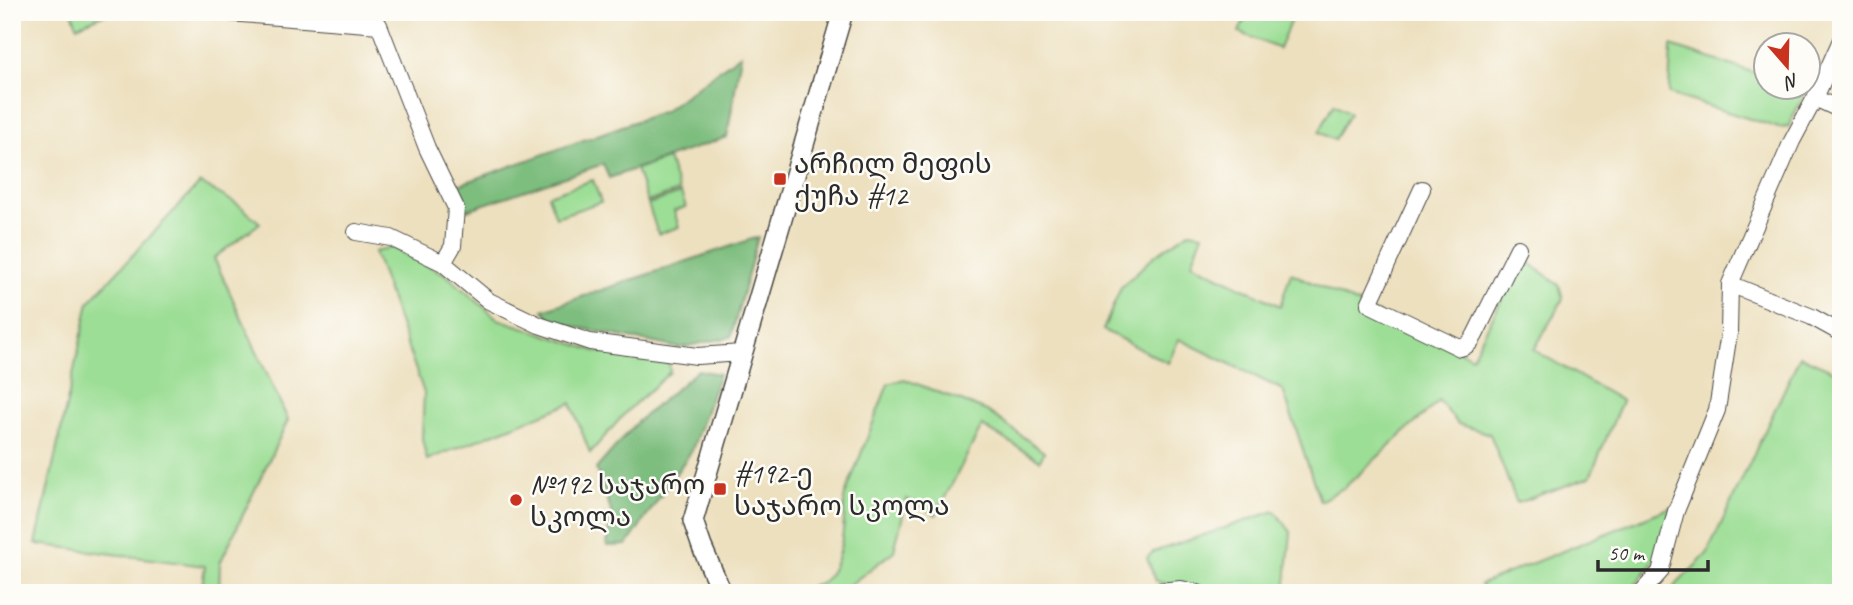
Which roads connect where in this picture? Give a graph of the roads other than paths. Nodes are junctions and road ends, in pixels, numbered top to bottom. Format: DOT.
graph roads {
  1 [pos="216,12"];
  2 [pos="843,12"];
  3 [pos="1841,40"];
  4 [pos="1822,82"];
  5 [pos="1822,101"];
  6 [pos="1813,102"];
  7 [pos="1841,110"];
  8 [pos="1422,189"];
  9 [pos="356,232"];
  10 [pos="1518,248"];
  11 [pos="443,263"];
  12 [pos="1730,284"];
  13 [pos="1841,333"];
  14 [pos="742,353"];
  15 [pos="720,591"];
  16 [pos="1135,593"];
  17 [pos="1198,593"];
  18 [pos="1641,593"];
  1 -- 11 [label="street"];
  2 -- 14 [label="street"];
  3 -- 4 [label="street"];
  5 -- 7 [label="street"];
  6 -- 12 [label="street"];
  8 -- 10 [label="street"];
  9 -- 11 [label="street"];
  11 -- 14 [label="street"];
  12 -- 13 [label="street"];
  12 -- 18 [label="street"];
  14 -- 15 [label="street"];
  16 -- 17 [label="street"];
}
